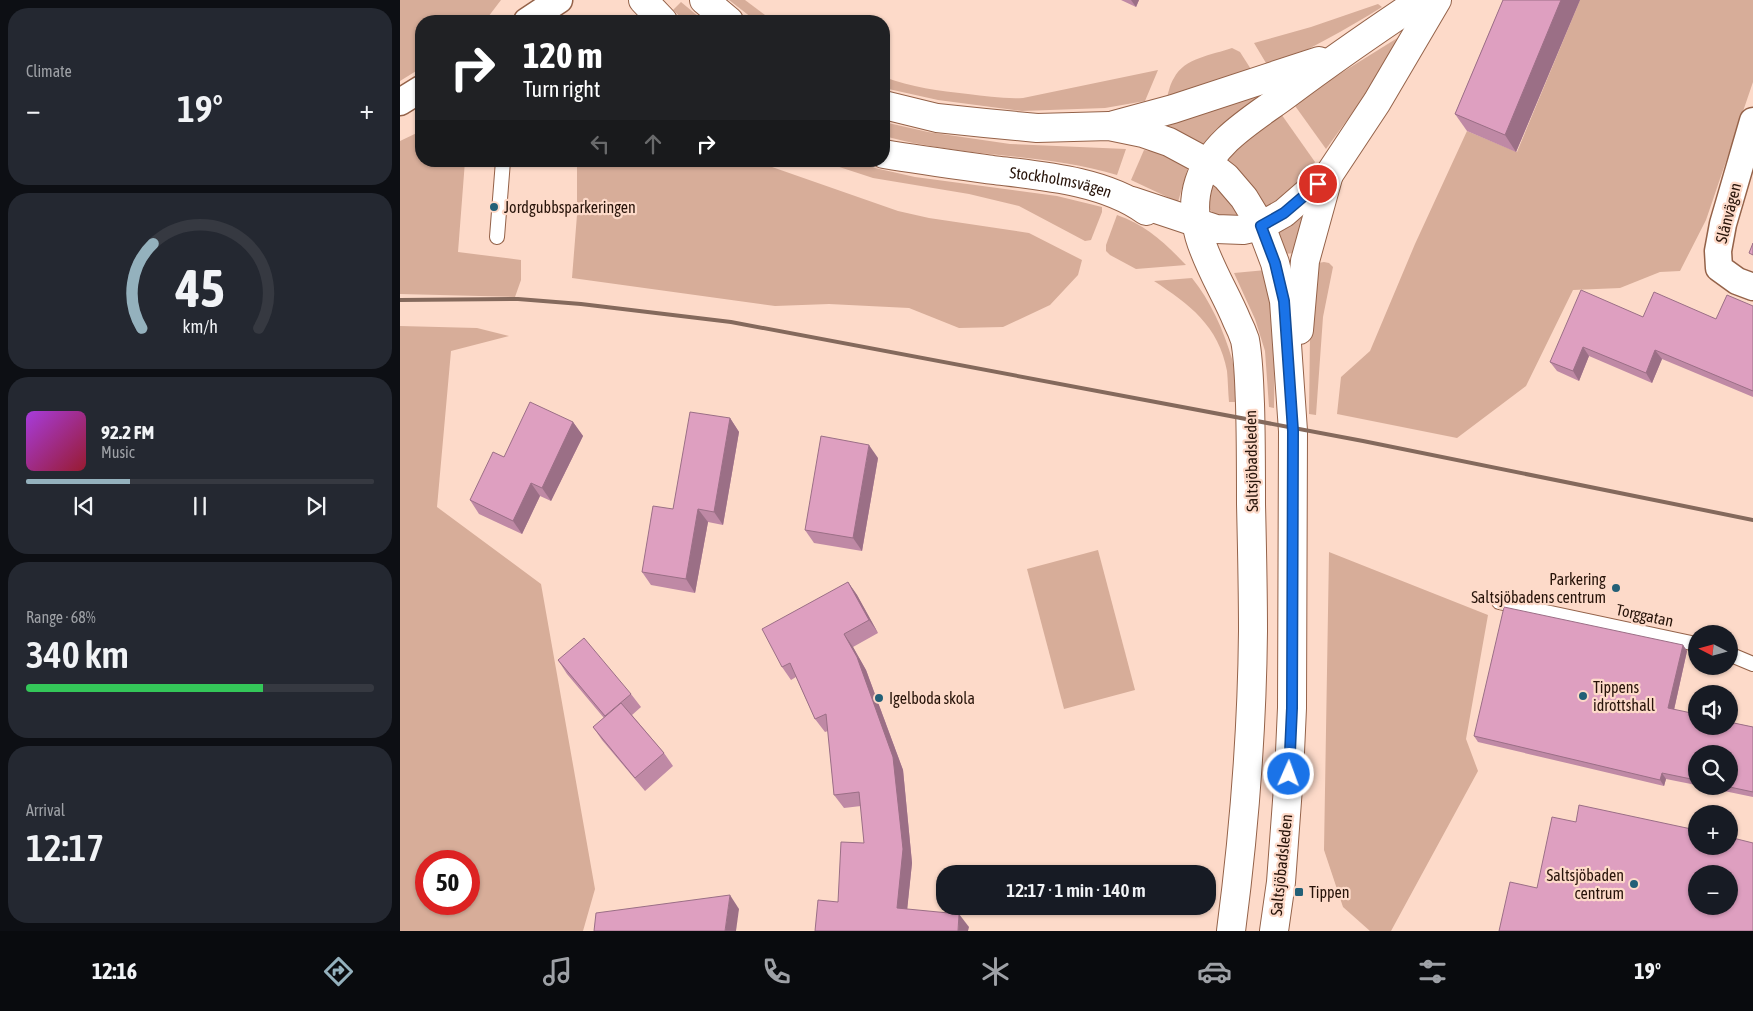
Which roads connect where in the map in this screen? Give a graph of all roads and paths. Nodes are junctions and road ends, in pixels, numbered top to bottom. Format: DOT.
graph roads {
  1 [pos="559,0"];
  2 [pos="643,0"];
  3 [pos="704,0"];
  4 [pos="1421,0"];
  5 [pos="1437,0"];
  6 [pos="536,15"];
  7 [pos="657,15"];
  8 [pos="722,15"];
  9 [pos="1340,55"];
  10 [pos="415,93"];
  11 [pos="400,102"];
  12 [pos="890,106"];
  13 [pos="1753,121"];
  14 [pos="1109,126"];
  15 [pos="890,155"];
  16 [pos="1208,163"];
  17 [pos="502,167"];
  18 [pos="1330,173"];
  19 [pos="1132,201"];
  20 [pos="1197,223"];
  21 [pos="1261,226"];
  22 [pos="497,237"];
  23 [pos="1211,268"];
  24 [pos="1753,288"];
  25 [pos="1293,431"];
  26 [pos="1499,602"];
  27 [pos="1688,642"];
  28 [pos="1738,658"];
  29 [pos="1753,664"];
  30 [pos="1231,931"];
  31 [pos="1274,931"];
  1 -- 6 [label="street"];
  2 -- 7 [label="main road"];
  3 -- 8 [label="main road"];
  4 -- 9 [label="main road"];
  5 -- 18 [label="main road"];
  9 -- 14 [label="main road"];
  9 -- 16 [label="main road"];
  10 -- 11 [label="street"];
  12 -- 14 [label="main road"];
  13 -- 24 [label="street, Slånvägen"];
  14 -- 16 [label="main road"];
  15 -- 19 [label="main road, Stockholmsvägen"];
  16 -- 20 [label="main road"];
  16 -- 21 [label="main road, Saltsjöbadsleden"];
  17 -- 22 [label="lane"];
  18 -- 21 [label="main road"];
  18 -- 25 [label="main road"];
  19 -- 20 [label="main road"];
  19 -- 23 [label="main road, Stockholmsvägen"];
  20 -- 21 [label="main road"];
  20 -- 23 [label="main road"];
  21 -- 25 [label="main road, Saltsjöbadsleden"];
  23 -- 30 [label="main road, Saltsjöbadsleden"];
  25 -- 31 [label="main road, Saltsjöbadsleden"];
  26 -- 27 [label="lane, Torggatan"];
  28 -- 29 [label="lane"];
}
